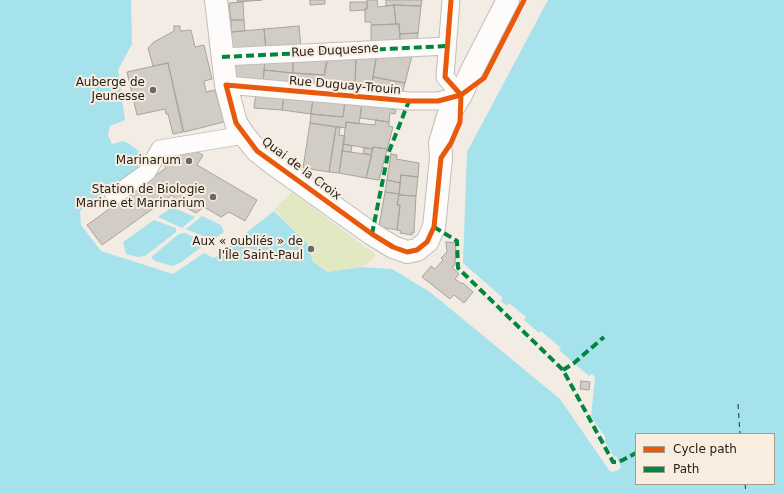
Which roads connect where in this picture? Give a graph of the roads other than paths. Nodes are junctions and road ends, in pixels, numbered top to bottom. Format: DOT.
graph roads {
  1 [pos="216,0"];
  2 [pos="451,0"];
  3 [pos="508,0"];
  4 [pos="524,0"];
  5 [pos="447,46"];
  6 [pos="222,57"];
  7 [pos="226,85"];
  8 [pos="461,95"];
  9 [pos="244,135"];
  10 [pos="114,196"];
  1 -- 6 [label="main road, Quai de la Croix"];
  2 -- 5 [label="street"];
  3 -- 8 [label="main road"];
  4 -- 8 [label="main road"];
  5 -- 6 [label="street, Rue Duquesne"];
  5 -- 8 [label="street"];
  6 -- 7 [label="main road, Quai de la Croix"];
  7 -- 8 [label="street, Rue Duguay-Trouin"];
  7 -- 9 [label="main road, Quai de la Croix"];
  8 -- 9 [label="main road, Quai de la Croix"];
  9 -- 10 [label="street"];
}
